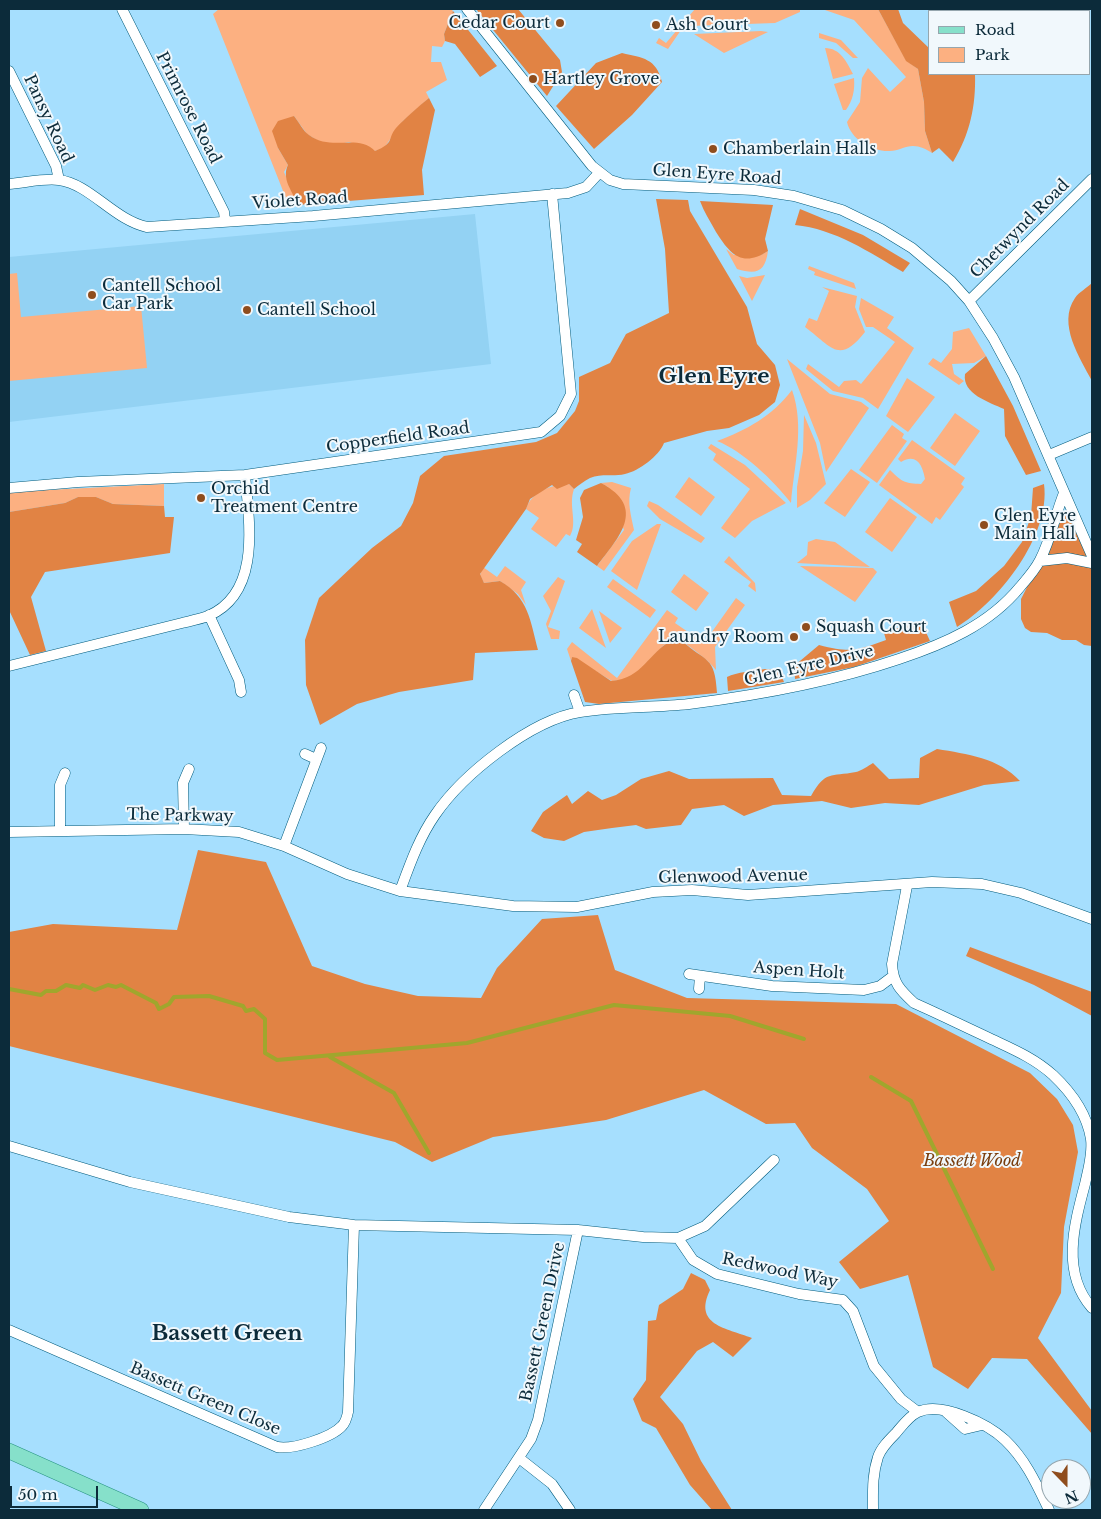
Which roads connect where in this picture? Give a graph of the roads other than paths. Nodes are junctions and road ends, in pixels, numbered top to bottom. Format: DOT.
graph roads {
  1 [pos="122,9"];
  2 [pos="467,9"];
  3 [pos="9,71"];
  4 [pos="599,172"];
  5 [pos="1092,179"];
  6 [pos="59,180"];
  7 [pos="9,184"];
  8 [pos="552,194"];
  9 [pos="225,221"];
  10 [pos="969,301"];
  11 [pos="1092,437"];
  12 [pos="1049,455"];
  13 [pos="245,475"];
  14 [pos="9,488"];
  15 [pos="1064,493"];
  16 [pos="1092,556"];
  17 [pos="1040,560"];
  18 [pos="1092,563"];
  19 [pos="209,615"];
  20 [pos="9,666"];
  21 [pos="241,692"];
  22 [pos="574,694"];
  23 [pos="580,712"];
  24 [pos="321,748"];
  25 [pos="305,754"];
  26 [pos="316,760"];
  27 [pos="188,769"];
  28 [pos="66,773"];
  29 [pos="184,829"];
  30 [pos="60,831"];
  31 [pos="9,832"];
  32 [pos="284,846"];
  33 [pos="906,886"];
  34 [pos="400,891"];
  35 [pos="1092,919"];
  36 [pos="892,977"];
  37 [pos="698,989"];
  38 [pos="9,1146"];
  39 [pos="774,1160"];
  40 [pos="354,1225"];
  41 [pos="578,1230"];
  42 [pos="678,1238"];
  43 [pos="1092,1308"];
  44 [pos="9,1330"];
  45 [pos="918,1412"];
  46 [pos="9,1451"];
  47 [pos="519,1458"];
  48 [pos="141,1510"];
  49 [pos="484,1510"];
  50 [pos="570,1510"];
  51 [pos="873,1510"];
  52 [pos="1050,1510"];
  1 -- 9 [label="street, Primrose Road"];
  2 -- 4 [label="street, Glen Eyre Road"];
  3 -- 6 [label="street, Pansy Road"];
  4 -- 8 [label="street, Violet Road"];
  4 -- 10 [label="street, Glen Eyre Road"];
  5 -- 10 [label="street, Chetwynd Road"];
  6 -- 7 [label="street, Violet Road"];
  6 -- 9 [label="street, Violet Road"];
  8 -- 9 [label="street, Violet Road"];
  8 -- 13 [label="street, Copperfield Road"];
  10 -- 12 [label="street, Glen Eyre Road"];
  11 -- 12 [label="street"];
  12 -- 15 [label="street, Glen Eyre Road"];
  13 -- 14 [label="street, Copperfield Road"];
  13 -- 19 [label="street"];
  15 -- 16 [label="street, Glen Eyre Road"];
  15 -- 17 [label="street, Glen Eyre Drive"];
  17 -- 18 [label="street"];
  17 -- 23 [label="street, Glen Eyre Drive"];
  19 -- 20 [label="street"];
  19 -- 21 [label="street"];
  22 -- 23 [label="street"];
  23 -- 34 [label="street, Glen Eyre Drive"];
  24 -- 26 [label="street"];
  25 -- 26 [label="street"];
  26 -- 32 [label="street"];
  27 -- 29 [label="street"];
  28 -- 30 [label="street"];
  29 -- 30 [label="street, The Parkway"];
  29 -- 32 [label="street, The Parkway"];
  30 -- 31 [label="street, The Parkway"];
  32 -- 34 [label="street, The Parkway"];
  33 -- 34 [label="street, Glenwood Avenue"];
  33 -- 35 [label="street, Glenwood Avenue"];
  33 -- 36 [label="street"];
  36 -- 37 [label="street, Aspen Holt"];
  36 -- 43 [label="street"];
  38 -- 40 [label="street"];
  39 -- 42 [label="street, Bassett Green Drive"];
  40 -- 41 [label="street"];
  40 -- 44 [label="street, Bassett Green Close"];
  41 -- 42 [label="street, Bassett Green Drive"];
  41 -- 47 [label="street, Bassett Green Drive"];
  42 -- 45 [label="street, Redwood Way"];
  45 -- 51 [label="street"];
  45 -- 52 [label="street"];
  46 -- 48 [label="main road"];
  47 -- 49 [label="street, Bassett Green Drive"];
  47 -- 50 [label="street"];
}
